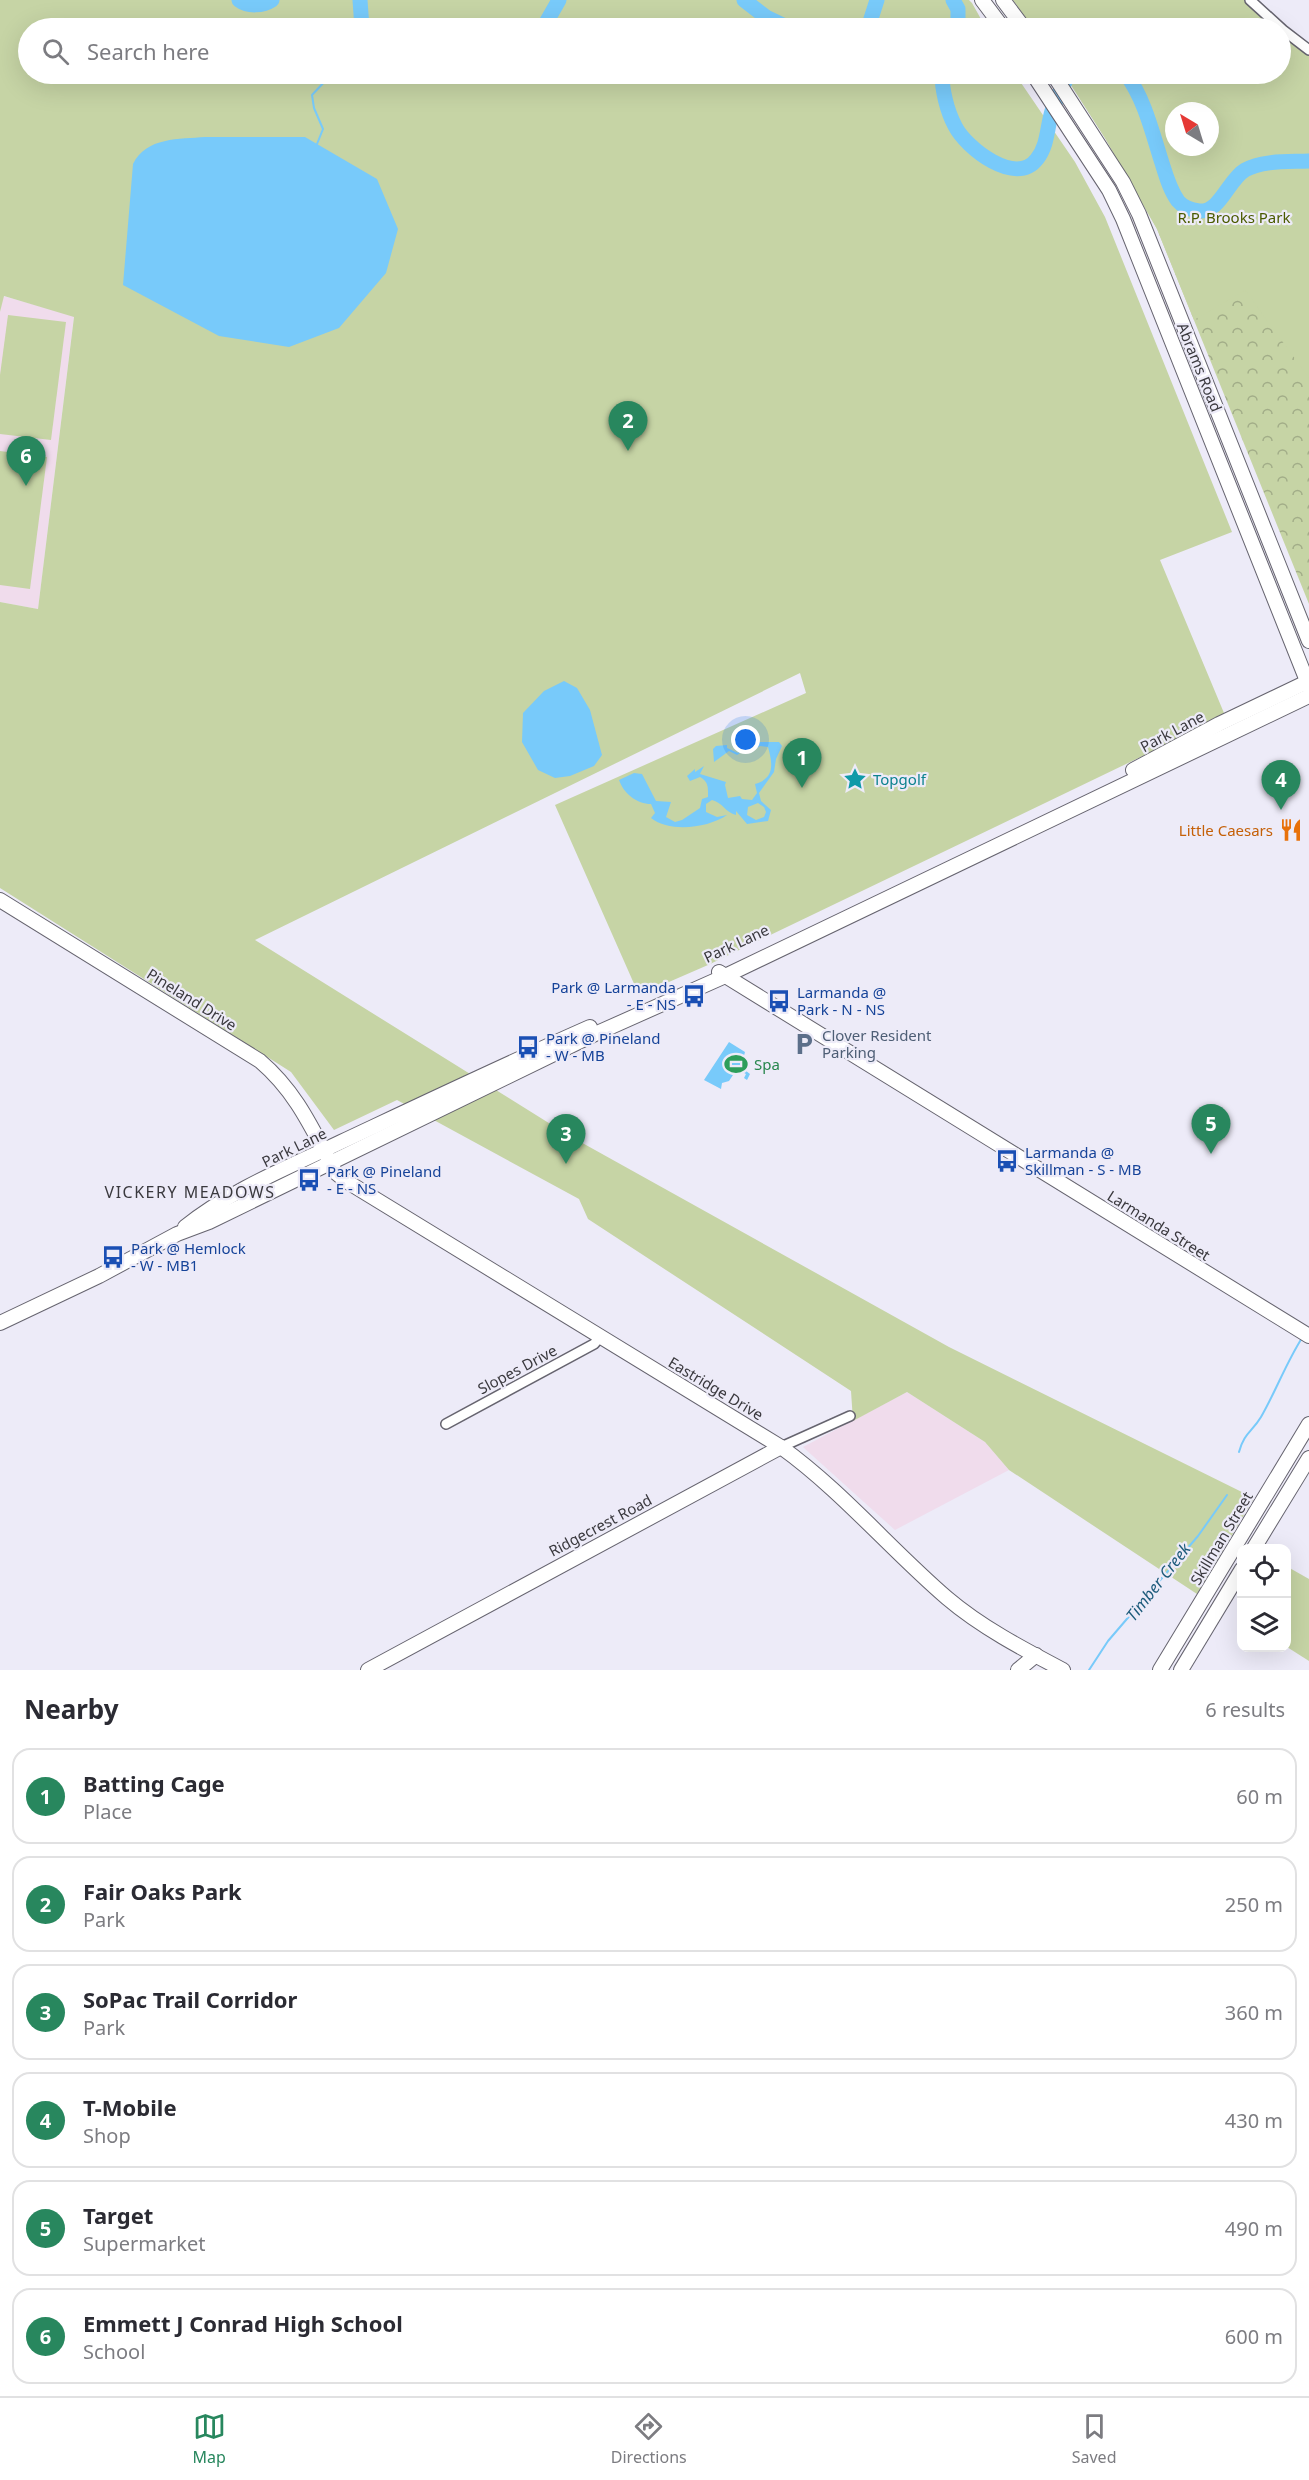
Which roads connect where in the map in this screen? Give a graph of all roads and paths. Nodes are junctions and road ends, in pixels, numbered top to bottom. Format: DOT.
graph roads {
  1 [pos="982,0"];
  2 [pos="1003,0"];
  3 [pos="1250,0"];
  4 [pos="996,18"];
  5 [pos="1016,18"];
  6 [pos="1270,18"];
  7 [pos="1291,36"];
  8 [pos="1309,50"];
  9 [pos="1040,84"];
  10 [pos="1059,84"];
  11 [pos="1309,641"];
  12 [pos="1308,683"];
  13 [pos="1309,696"];
  14 [pos="0,900"];
  15 [pos="744,967"];
  16 [pos="720,974"];
  17 [pos="753,995"];
  18 [pos="327,1156"];
  19 [pos="0,1323"];
  20 [pos="1309,1336"];
  21 [pos="600,1337"];
  22 [pos="850,1416"];
  23 [pos="446,1424"];
  24 [pos="1309,1424"];
  25 [pos="781,1447"];
  26 [pos="1309,1458"];
  27 [pos="1256,1544"];
  28 [pos="1237,1577"];
  29 [pos="1042,1658"];
  30 [pos="368,1670"];
  31 [pos="1018,1670"];
  32 [pos="1063,1670"];
  33 [pos="1161,1670"];
  34 [pos="1181,1670"];
  1 -- 4 [label="main road"];
  2 -- 5 [label="main road"];
  3 -- 6 [label="street"];
  7 -- 8 [label="street"];
  9 -- 12 [label="main road, Abrams Road"];
  10 -- 11 [label="main road, Abrams Road"];
  12 -- 16 [label="main road, Park Lane"];
  13 -- 15 [label="main road, Park Lane"];
  14 -- 18 [label="main road, Pineland Drive"];
  15 -- 16 [label="main road, Park Lane"];
  15 -- 17 [label="main road"];
  16 -- 17 [label="main road, Larmanda Street"];
  16 -- 18 [label="main road, Park Lane"];
  17 -- 20 [label="main road, Larmanda Street"];
  18 -- 19 [label="main road, Park Lane"];
  18 -- 21 [label="main road, Eastridge Drive"];
  21 -- 23 [label="street, Slopes Drive"];
  21 -- 25 [label="main road, Eastridge Drive"];
  22 -- 25 [label="street, Ridgecrest Road"];
  24 -- 33 [label="main road, Skillman Street"];
  25 -- 29 [label="main road, Eastridge Drive"];
  25 -- 30 [label="main road, Ridgecrest Road"];
  26 -- 27 [label="main road"];
  28 -- 34 [label="main road"];
  29 -- 31 [label="main road"];
  29 -- 32 [label="main road, Eastridge Drive"];
}
